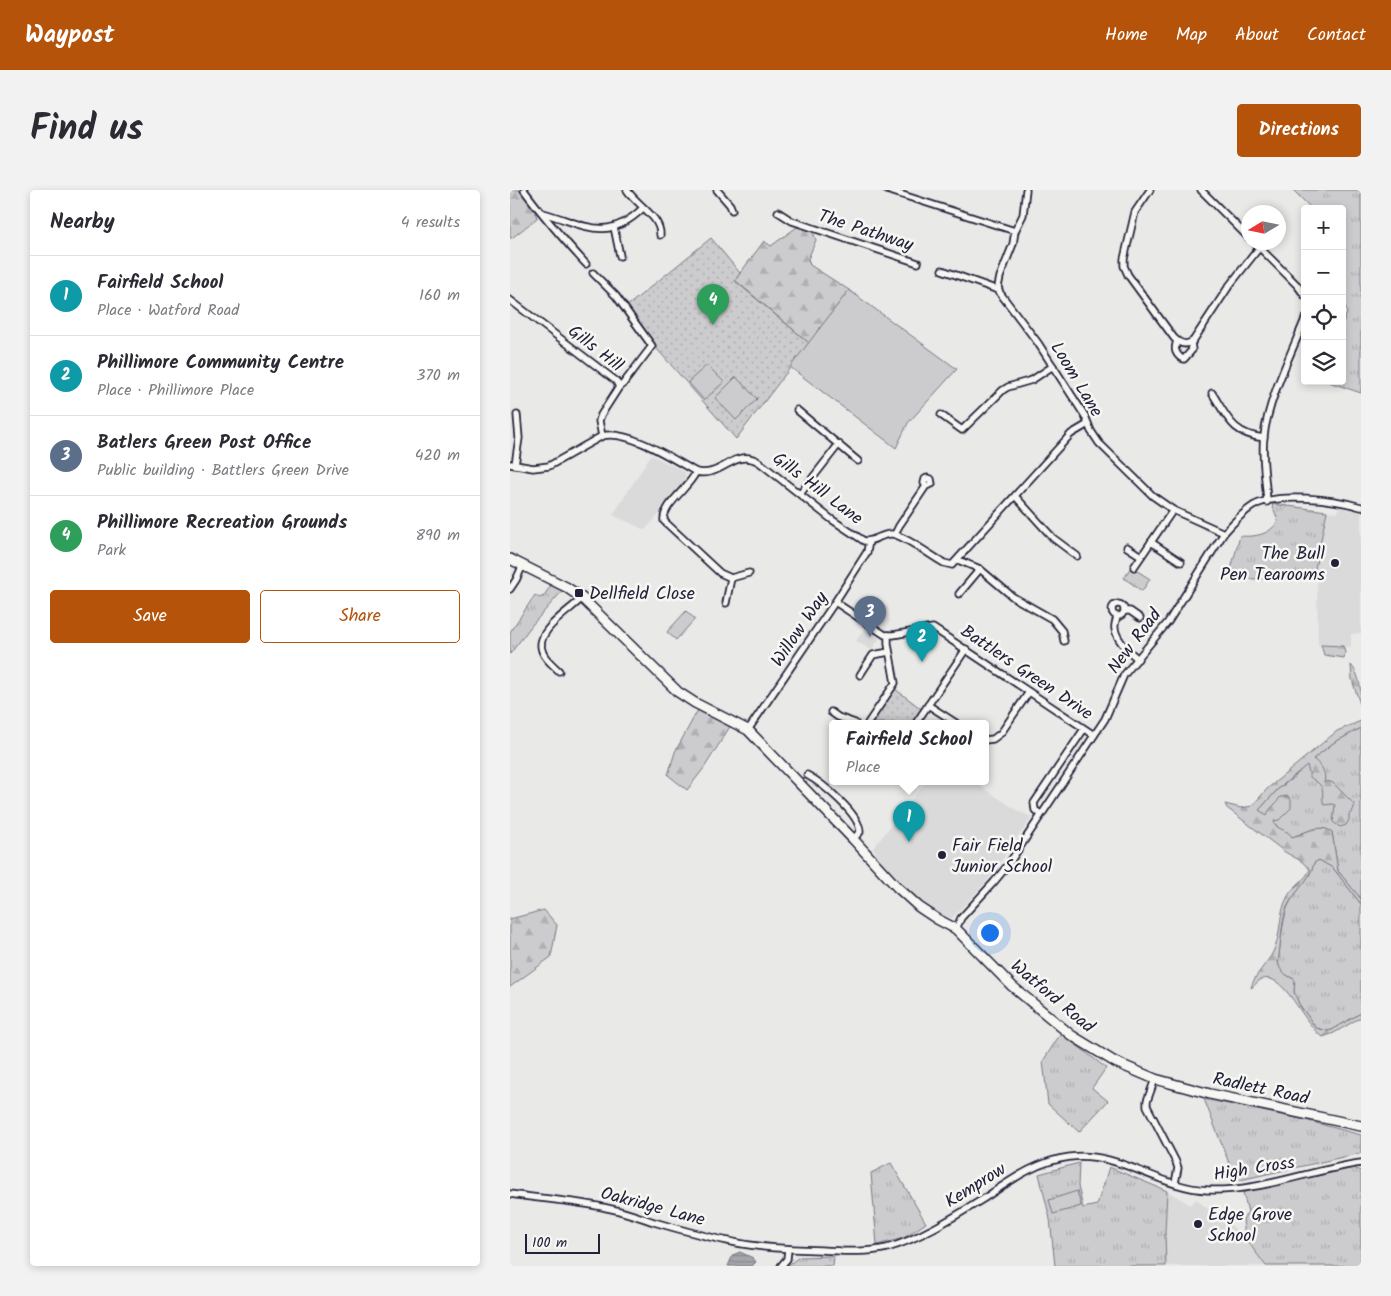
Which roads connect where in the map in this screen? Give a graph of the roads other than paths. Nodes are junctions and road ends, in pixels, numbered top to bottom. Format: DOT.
graph roads {
  1 [pos="524,190"];
  2 [pos="627,190"];
  3 [pos="717,190"];
  4 [pos="887,190"];
  5 [pos="1026,190"];
  6 [pos="1150,190"];
  7 [pos="1201,190"];
  8 [pos="643,208"];
  9 [pos="732,210"];
  10 [pos="778,212"];
  11 [pos="543,213"];
  12 [pos="614,226"];
  13 [pos="1241,230"];
  14 [pos="1015,231"];
  15 [pos="660,235"];
  16 [pos="1257,250"];
  17 [pos="1261,250"];
  18 [pos="620,256"];
  19 [pos="918,263"];
  20 [pos="586,264"];
  21 [pos="942,270"];
  22 [pos="593,273"];
  23 [pos="998,290"];
  24 [pos="1304,295"];
  25 [pos="510,300"];
  26 [pos="1301,329"];
  27 [pos="1177,341"];
  28 [pos="1191,342"];
  29 [pos="1053,366"];
  30 [pos="619,387"];
  31 [pos="1212,393"];
  32 [pos="797,410"];
  33 [pos="517,414"];
  34 [pos="941,414"];
  35 [pos="1088,424"];
  36 [pos="602,436"];
  37 [pos="1264,438"];
  38 [pos="839,444"];
  39 [pos="858,461"];
  40 [pos="513,465"];
  41 [pos="696,472"];
  42 [pos="926,486"];
  43 [pos="800,494"];
  44 [pos="1015,496"];
  45 [pos="1267,502"];
  46 [pos="1361,507"];
  47 [pos="1173,510"];
  48 [pos="1224,533"];
  49 [pos="895,534"];
  50 [pos="869,541"];
  51 [pos="1151,542"];
  52 [pos="1127,547"];
  53 [pos="1077,556"];
  54 [pos="1141,556"];
  55 [pos="510,559"];
  56 [pos="958,560"];
  57 [pos="1181,562"];
  58 [pos="522,566"];
  59 [pos="1134,567"];
  60 [pos="980,569"];
  61 [pos="750,574"];
  62 [pos="731,578"];
  63 [pos="510,589"];
  64 [pos="959,594"];
  65 [pos="582,598"];
  66 [pos="835,602"];
  67 [pos="726,603"];
  68 [pos="1125,610"];
  69 [pos="1117,617"];
  70 [pos="1140,618"];
  71 [pos="888,635"];
  72 [pos="1064,641"];
  73 [pos="966,649"];
  74 [pos="889,652"];
  75 [pos="1138,659"];
  76 [pos="559,671"];
  77 [pos="860,674"];
  78 [pos="1029,692"];
  79 [pos="928,705"];
  80 [pos="830,712"];
  81 [pos="846,720"];
  82 [pos="870,720"];
  83 [pos="918,720"];
  84 [pos="951,720"];
  85 [pos="1084,729"];
  86 [pos="748,730"];
  87 [pos="1094,735"];
  88 [pos="989,740"];
  89 [pos="807,775"];
  90 [pos="1041,814"];
  91 [pos="853,840"];
  92 [pos="956,929"];
  93 [pos="1155,1079"];
  94 [pos="1361,1126"];
  95 [pos="1361,1163"];
  96 [pos="1175,1184"];
  97 [pos="510,1194"];
  98 [pos="788,1249"];
  99 [pos="781,1266"];
  1 -- 11 [label="street"];
  2 -- 8 [label="street"];
  3 -- 9 [label="street"];
  4 -- 14 [label="street"];
  5 -- 14 [label="street"];
  6 -- 27 [label="street"];
  7 -- 13 [label="street"];
  8 -- 12 [label="street"];
  8 -- 15 [label="street"];
  10 -- 19 [label="street, The Pathway"];
  11 -- 12 [label="street"];
  11 -- 20 [label="street"];
  12 -- 18 [label="street"];
  14 -- 23 [label="street"];
  16 -- 28 [label="street"];
  17 -- 24 [label="street"];
  21 -- 23 [label="street"];
  22 -- 30 [label="street"];
  23 -- 29 [label="street, Loom Lane"];
  25 -- 30 [label="street, Gills Hill"];
  26 -- 37 [label="street"];
  27 -- 28 [label="street"];
  27 -- 28 [label="street"];
  29 -- 34 [label="street"];
  29 -- 35 [label="street, Loom Lane"];
  30 -- 36 [label="street, Gills Hill"];
  31 -- 37 [label="street"];
  32 -- 38 [label="street"];
  33 -- 40 [label="street"];
  35 -- 44 [label="street"];
  35 -- 47 [label="street, Loom Lane"];
  36 -- 40 [label="street"];
  36 -- 41 [label="street"];
  37 -- 45 [label="street"];
  38 -- 39 [label="street"];
  38 -- 43 [label="street"];
  41 -- 43 [label="street, Gills Hill Lane"];
  41 -- 62 [label="street"];
  42 -- 49 [label="street"];
  43 -- 50 [label="street, Gills Hill Lane"];
  44 -- 53 [label="street"];
  44 -- 56 [label="street"];
  45 -- 46 [label="street, New Road"];
  45 -- 48 [label="street, New Road"];
  47 -- 48 [label="street, Loom Lane"];
  47 -- 51 [label="street"];
  48 -- 75 [label="street, New Road"];
  49 -- 50 [label="street, Gills Hill Lane"];
  49 -- 56 [label="street"];
  50 -- 66 [label="street, Willow Way"];
  51 -- 54 [label="street"];
  51 -- 57 [label="street"];
  52 -- 54 [label="street"];
  54 -- 59 [label="street"];
  55 -- 58 [label="main road, Watford Road"];
  56 -- 60 [label="street"];
  58 -- 63 [label="street"];
  58 -- 65 [label="main road, Watford Road"];
  60 -- 64 [label="street"];
  60 -- 72 [label="street"];
  61 -- 62 [label="street"];
  62 -- 67 [label="street"];
  65 -- 76 [label="street"];
  65 -- 86 [label="main road, Watford Road"];
  66 -- 71 [label="street"];
  66 -- 86 [label="street, Willow Way"];
  68 -- 69 [label="street"];
  68 -- 69 [label="street"];
  68 -- 70 [label="street"];
  69 -- 75 [label="street"];
  71 -- 73 [label="street, Battlers Green Drive"];
  71 -- 74 [label="street"];
  73 -- 78 [label="street, Battlers Green Drive"];
  73 -- 79 [label="street"];
  74 -- 77 [label="street"];
  74 -- 82 [label="street"];
  75 -- 87 [label="street, New Road"];
  78 -- 85 [label="street, Battlers Green Drive"];
  78 -- 88 [label="street"];
  79 -- 83 [label="street"];
  79 -- 84 [label="street"];
  80 -- 81 [label="street"];
  85 -- 87 [label="street, Battlers Green Drive"];
  85 -- 90 [label="street"];
  86 -- 91 [label="main road, Watford Road"];
  87 -- 90 [label="street, New Road"];
  89 -- 91 [label="street"];
  90 -- 92 [label="street, New Road"];
  91 -- 92 [label="main road, Watford Road"];
  92 -- 93 [label="main road, Watford Road"];
  93 -- 94 [label="main road, Radlett Road"];
  93 -- 96 [label="street"];
  95 -- 96 [label="street, High Cross"];
  96 -- 98 [label="street, Kemprow"];
  97 -- 98 [label="street, Oakridge Lane"];
  98 -- 99 [label="street"];
}
